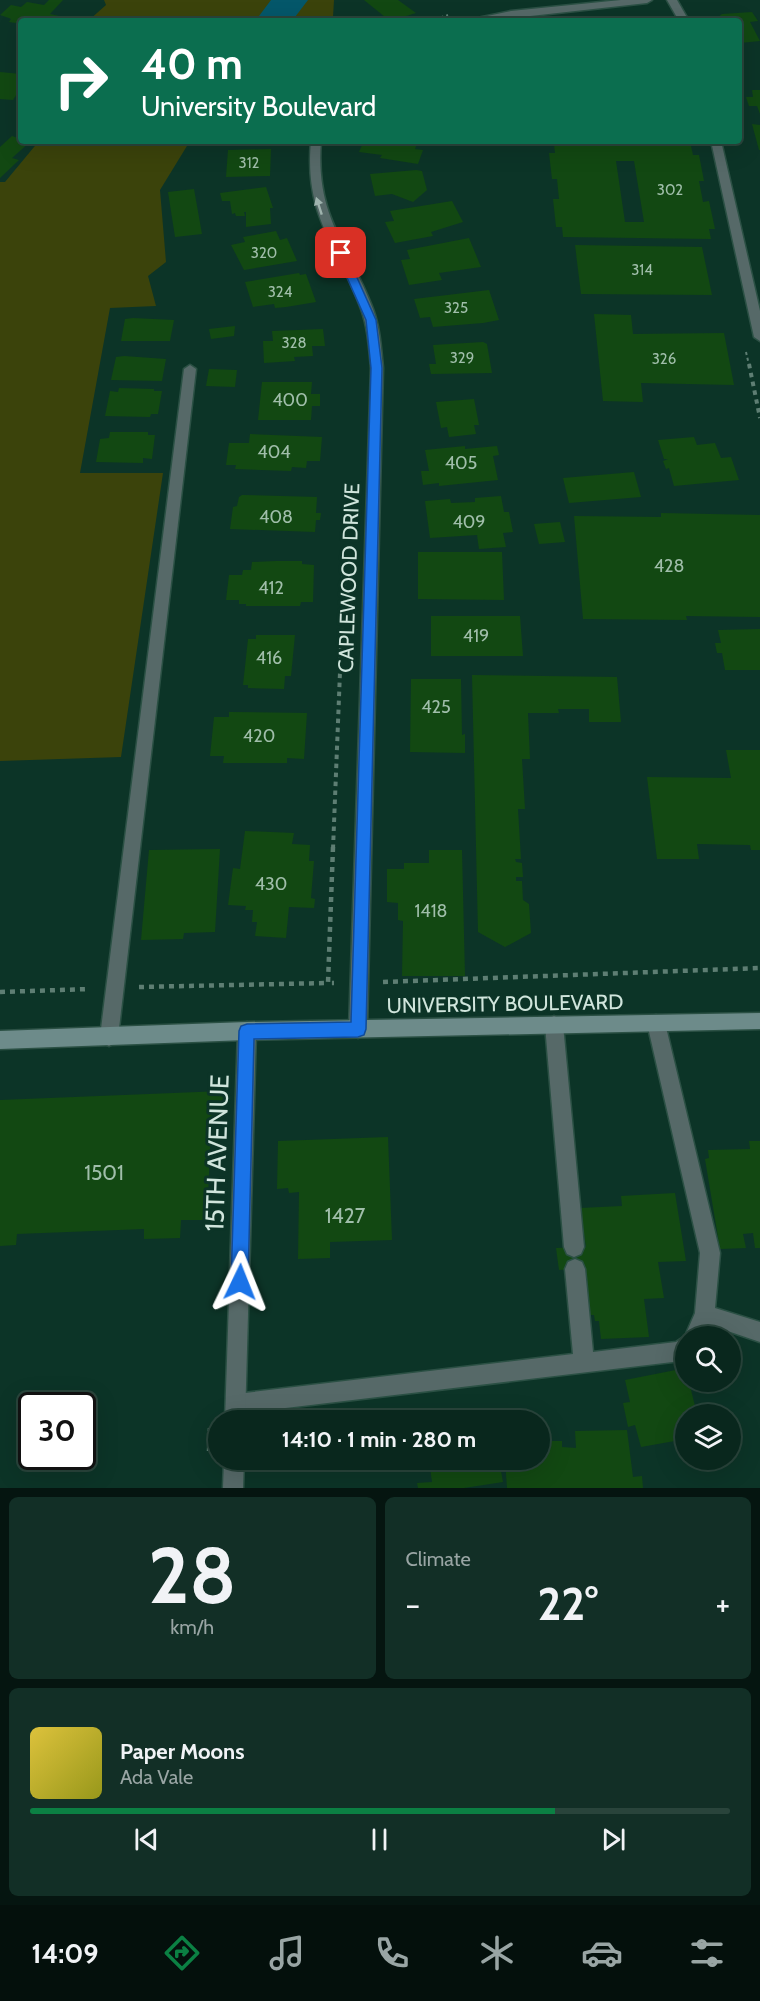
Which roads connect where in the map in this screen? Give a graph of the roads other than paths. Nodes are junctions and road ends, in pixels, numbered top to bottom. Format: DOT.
graph roads {
  1 [pos="647,0"];
  2 [pos="672,0"];
  3 [pos="486,18"];
  4 [pos="682,18"];
  5 [pos="316,144"];
  6 [pos="717,144"];
  7 [pos="760,337"];
  8 [pos="190,369"];
  9 [pos="760,1021"];
  10 [pos="656,1023"];
  11 [pos="554,1025"];
  12 [pos="358,1029"];
  13 [pos="247,1031"];
  14 [pos="109,1037"];
  15 [pos="0,1040"];
  16 [pos="574,1247"];
  17 [pos="575,1269"];
  18 [pos="705,1314"];
  19 [pos="700,1326"];
  20 [pos="760,1332"];
  21 [pos="675,1352"];
  22 [pos="584,1363"];
  23 [pos="236,1410"];
  24 [pos="250,1410"];
  25 [pos="234,1470"];
  26 [pos="233,1488"];
  1 -- 3 [label="street"];
  2 -- 4 [label="street"];
  12 -- 5 [label="street, CAPLEWOOD DRIVE, one-way"];
  6 -- 7 [label="street"];
  8 -- 14 [label="street"];
  9 -- 10 [label="main road, UNIVERSITY BOULEVARD"];
  10 -- 11 [label="main road, UNIVERSITY BOULEVARD"];
  10 -- 18 [label="street"];
  11 -- 12 [label="main road, UNIVERSITY BOULEVARD"];
  11 -- 16 [label="street"];
  12 -- 13 [label="main road, UNIVERSITY BOULEVARD"];
  13 -- 14 [label="main road, UNIVERSITY BOULEVARD"];
  13 -- 23 [label="street, 15TH AVENUE"];
  14 -- 15 [label="main road, UNIVERSITY BOULEVARD"];
  17 -- 22 [label="street"];
  18 -- 19 [label="street"];
  18 -- 20 [label="street"];
  21 -- 22 [label="street"];
  22 -- 24 [label="street"];
  25 -- 26 [label="street"];
}
